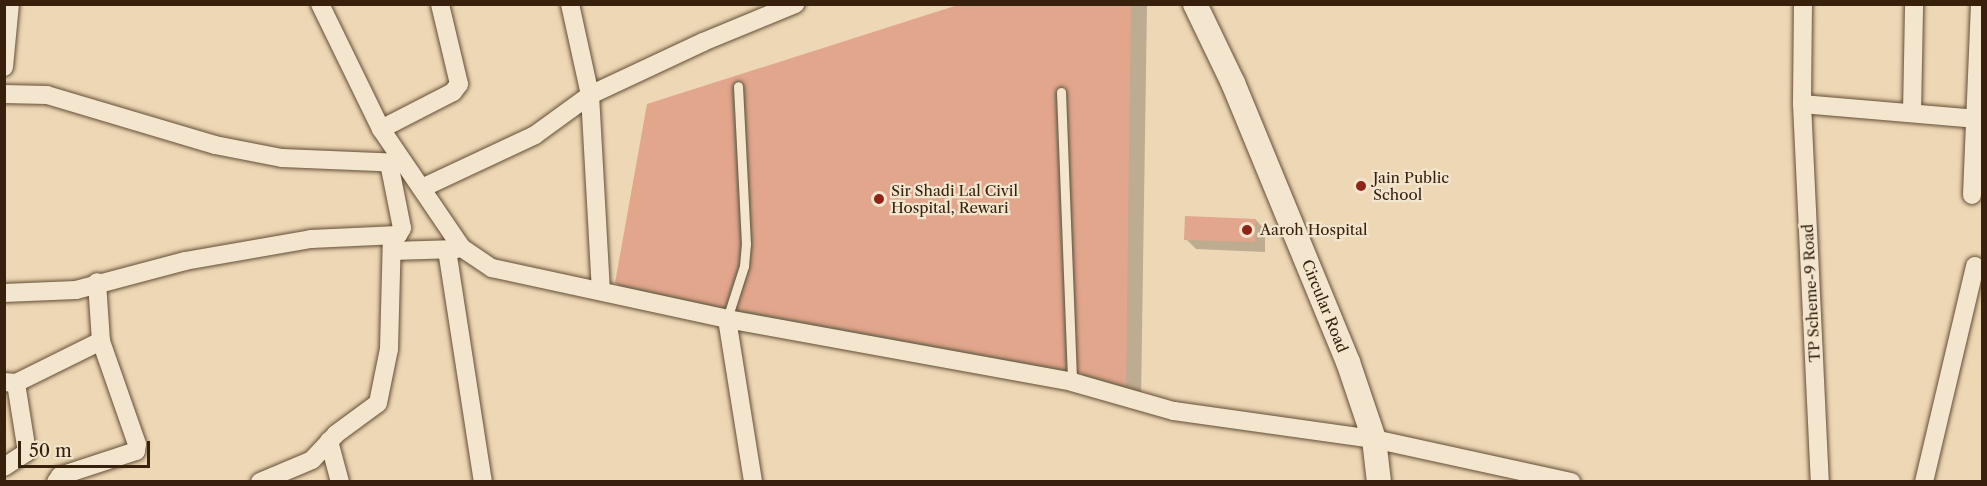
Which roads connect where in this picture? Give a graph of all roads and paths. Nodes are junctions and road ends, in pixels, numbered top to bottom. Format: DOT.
graph roads {
  1 [pos="10,4"];
  2 [pos="320,4"];
  3 [pos="440,4"];
  4 [pos="570,4"];
  5 [pos="795,4"];
  6 [pos="1195,4"];
  7 [pos="1803,4"];
  8 [pos="1914,4"];
  9 [pos="1980,4"];
  10 [pos="4,67"];
  11 [pos="738,86"];
  12 [pos="1061,92"];
  13 [pos="4,94"];
  14 [pos="590,95"];
  15 [pos="1802,104"];
  16 [pos="1912,113"];
  17 [pos="1977,118"];
  18 [pos="381,129"];
  19 [pos="396,163"];
  20 [pos="422,188"];
  21 [pos="1972,195"];
  22 [pos="392,244"];
  23 [pos="454,249"];
  24 [pos="1975,266"];
  25 [pos="97,282"];
  26 [pos="601,291"];
  27 [pos="4,293"];
  28 [pos="727,319"];
  29 [pos="101,341"];
  30 [pos="1072,382"];
  31 [pos="10,383"];
  32 [pos="1374,439"];
  33 [pos="329,441"];
  34 [pos="4,467"];
  35 [pos="56,482"];
  36 [pos="260,482"];
  37 [pos="340,482"];
  38 [pos="483,482"];
  39 [pos="753,482"];
  40 [pos="1379,482"];
  41 [pos="1571,482"];
  42 [pos="1820,482"];
  43 [pos="1924,482"];
  1 -- 10 [label="street"];
  2 -- 18 [label="street"];
  3 -- 18 [label="street"];
  4 -- 14 [label="street"];
  5 -- 14 [label="street"];
  6 -- 32 [label="main road, Circular Road"];
  7 -- 15 [label="street, TP Scheme-9 Road"];
  8 -- 16 [label="street"];
  9 -- 17 [label="street"];
  11 -- 28 [label="lane"];
  12 -- 30 [label="lane"];
  13 -- 19 [label="street"];
  14 -- 20 [label="street"];
  14 -- 26 [label="street"];
  15 -- 16 [label="street"];
  15 -- 42 [label="street, TP Scheme-9 Road"];
  16 -- 17 [label="street"];
  17 -- 21 [label="street"];
  18 -- 19 [label="street"];
  19 -- 20 [label="street"];
  19 -- 22 [label="street"];
  20 -- 23 [label="street"];
  22 -- 23 [label="street"];
  22 -- 25 [label="street"];
  22 -- 33 [label="street"];
  23 -- 26 [label="street"];
  23 -- 38 [label="street"];
  24 -- 43 [label="street"];
  25 -- 27 [label="street"];
  25 -- 29 [label="street"];
  26 -- 28 [label="street"];
  28 -- 30 [label="street"];
  28 -- 39 [label="street"];
  29 -- 31 [label="street"];
  29 -- 35 [label="street"];
  30 -- 32 [label="street"];
  31 -- 34 [label="street"];
  32 -- 40 [label="main road, Circular Road"];
  32 -- 41 [label="street"];
  33 -- 36 [label="street"];
  33 -- 37 [label="street"];
}
